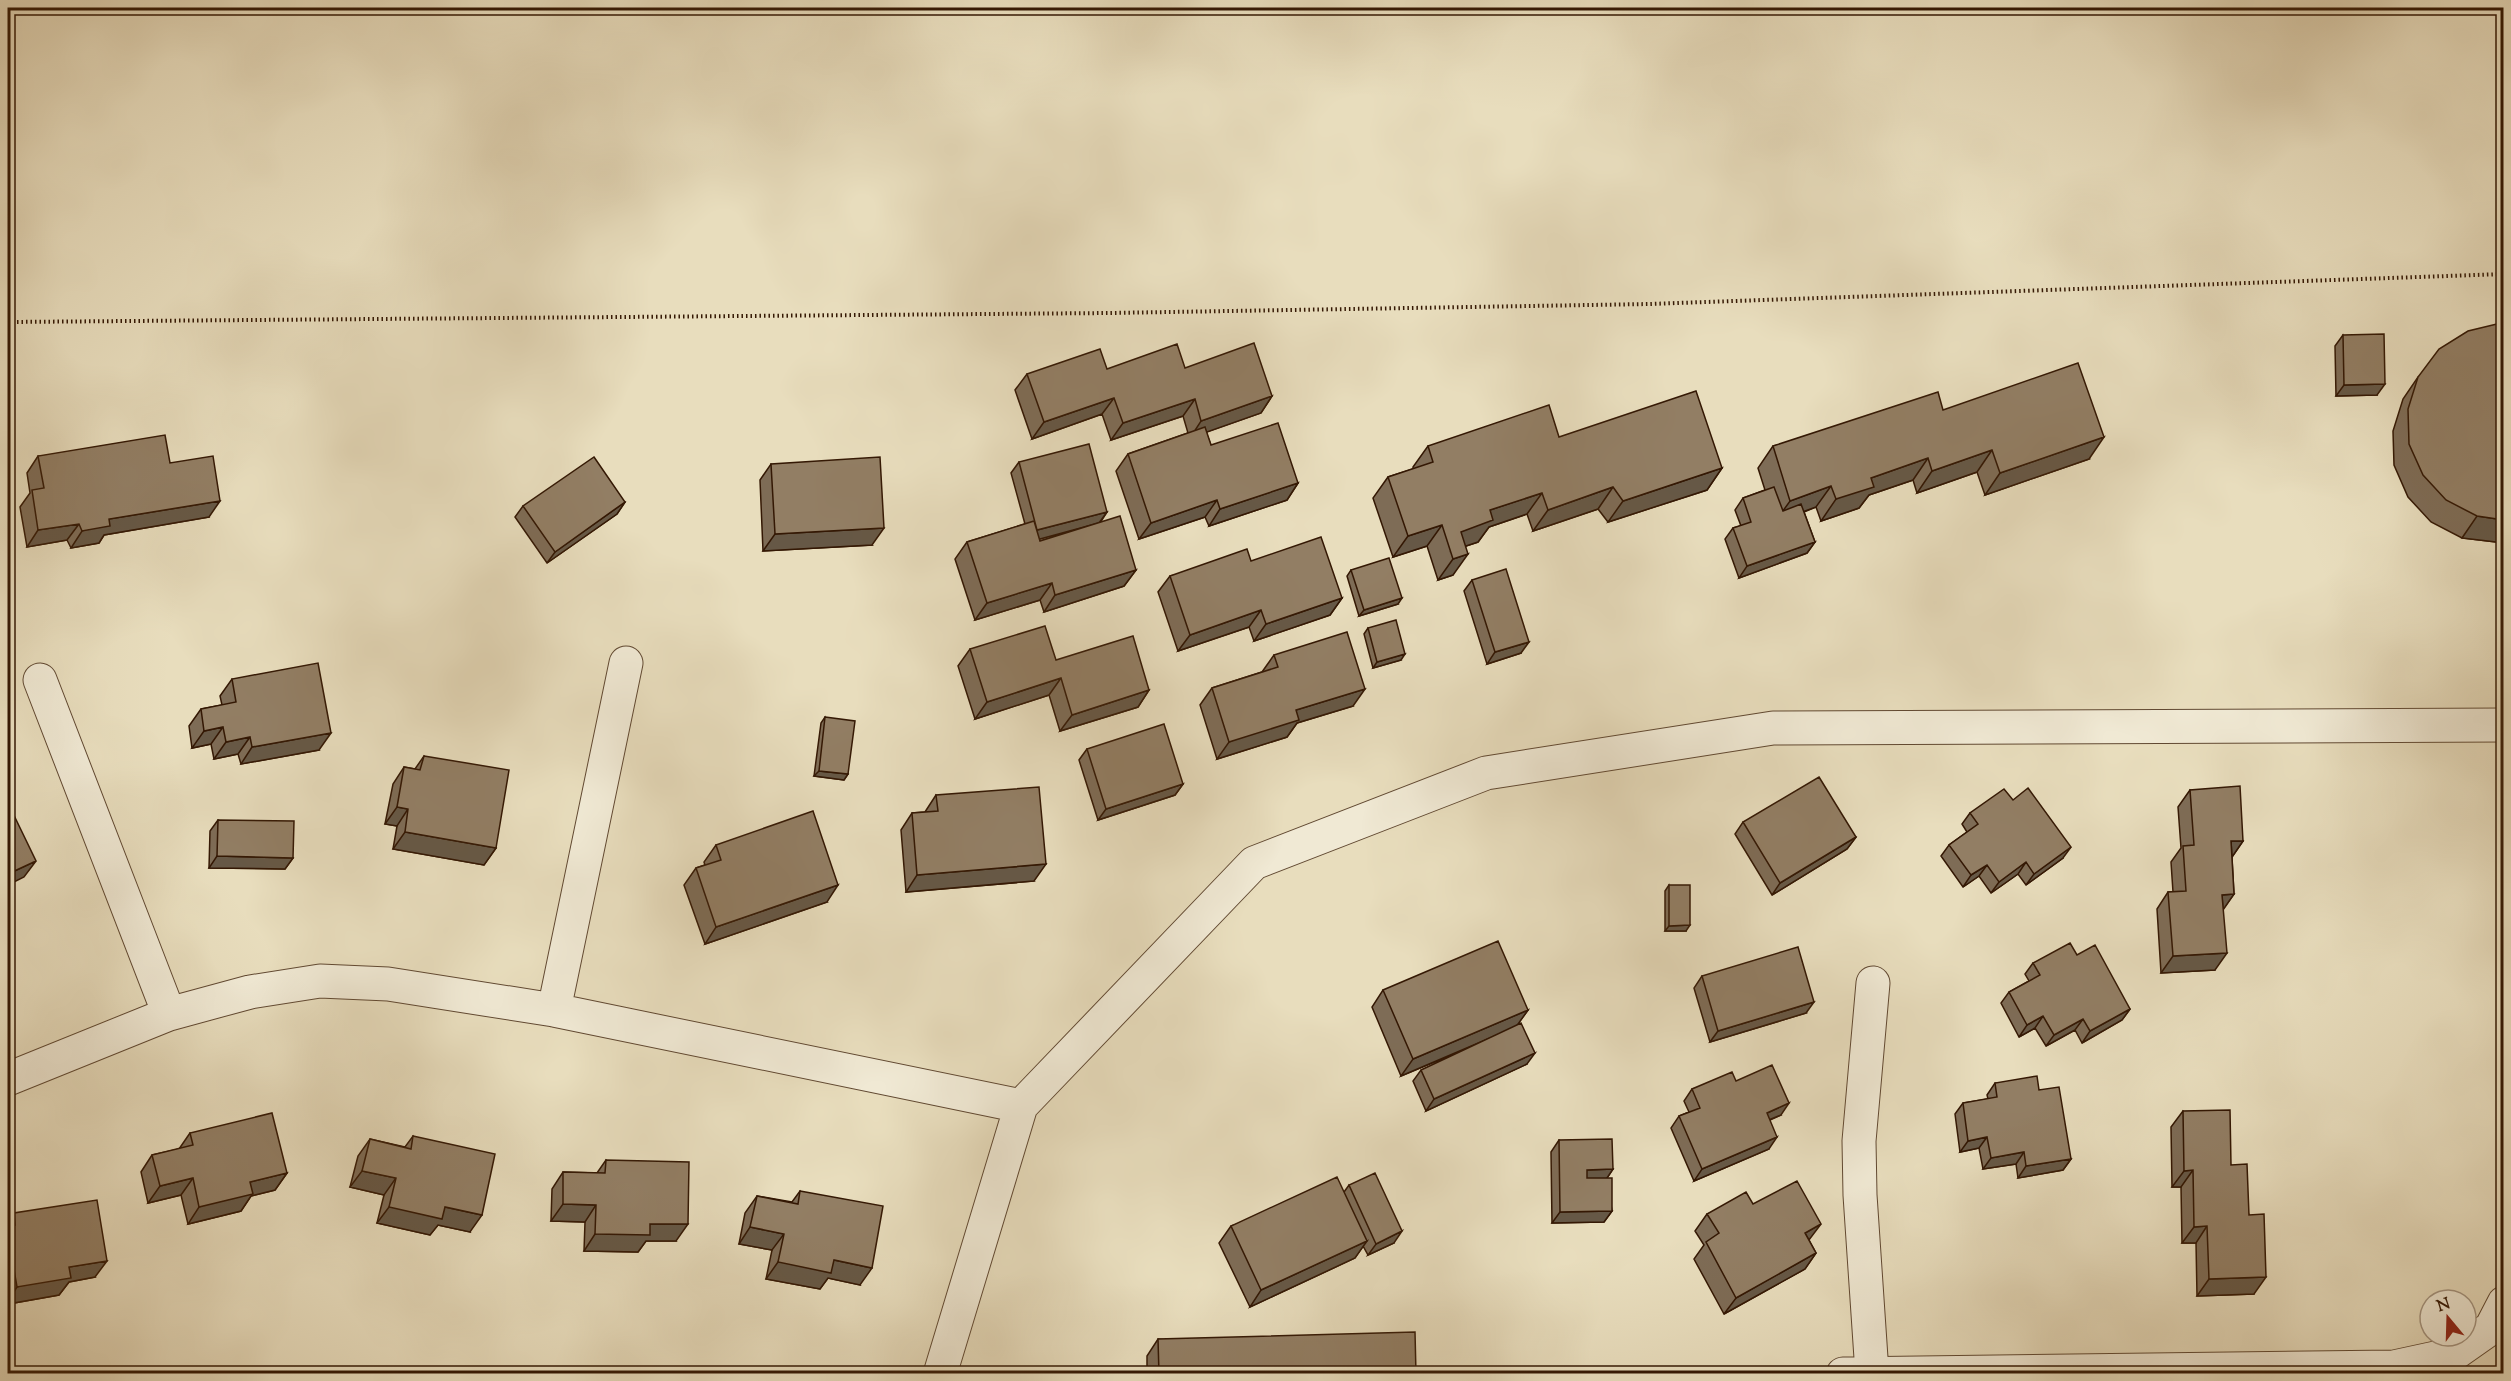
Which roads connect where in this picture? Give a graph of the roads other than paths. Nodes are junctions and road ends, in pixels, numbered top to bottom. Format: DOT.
graph roads {
  1 [pos="626,663"];
  2 [pos="40,680"];
  3 [pos="2504,725"];
  4 [pos="1873,983"];
  5 [pos="554,1010"];
  6 [pos="169,1014"];
  7 [pos="8,1079"];
  8 [pos="1021,1106"];
  9 [pos="2504,1303"];
  10 [pos="1872,1373"];
  11 [pos="940,1374"];
  12 [pos="1843,1374"];
  1 -- 5 [label="street"];
  2 -- 6 [label="street"];
  3 -- 8 [label="street"];
  4 -- 10 [label="street"];
  5 -- 6 [label="street"];
  5 -- 8 [label="street"];
  6 -- 7 [label="street"];
  8 -- 11 [label="street"];
  9 -- 10 [label="street"];
  10 -- 12 [label="street"];
}
